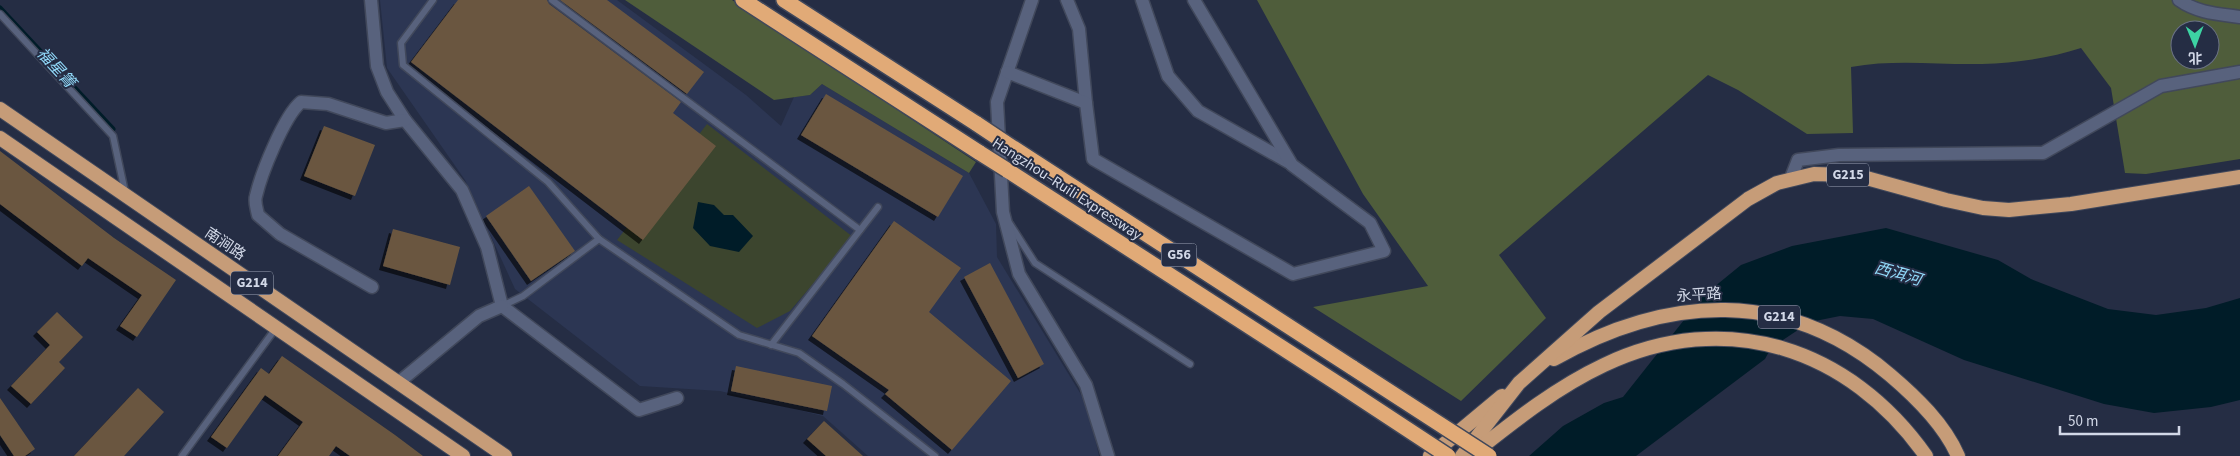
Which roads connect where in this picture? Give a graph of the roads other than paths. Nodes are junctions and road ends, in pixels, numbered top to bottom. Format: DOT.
graph roads {
  1 [pos="370,0"];
  2 [pos="433,0"];
  3 [pos="552,0"];
  4 [pos="743,0"];
  5 [pos="784,0"];
  6 [pos="1032,0"];
  7 [pos="1067,0"];
  8 [pos="1142,0"];
  9 [pos="1194,0"];
  10 [pos="2179,0"];
  11 [pos="0,14"];
  12 [pos="2240,17"];
  13 [pos="1007,72"];
  14 [pos="2240,72"];
  15 [pos="1086,103"];
  16 [pos="0,110"];
  17 [pos="405,120"];
  18 [pos="0,138"];
  19 [pos="1292,165"];
  20 [pos="2240,177"];
  21 [pos="1792,178"];
  22 [pos="126,196"];
  23 [pos="878,208"];
  24 [pos="1003,212"];
  25 [pos="860,230"];
  26 [pos="599,239"];
  27 [pos="372,287"];
  28 [pos="502,306"];
  29 [pos="276,328"];
  30 [pos="771,345"];
  31 [pos="1190,364"];
  32 [pos="398,383"];
  33 [pos="1519,383"];
  34 [pos="677,398"];
  35 [pos="182,456"];
  36 [pos="463,456"];
  37 [pos="505,456"];
  38 [pos="935,456"];
  39 [pos="1108,456"];
  40 [pos="1430,456"];
  41 [pos="1448,456"];
  42 [pos="1462,456"];
  43 [pos="1470,456"];
  44 [pos="1489,456"];
  45 [pos="1926,456"];
  46 [pos="1958,456"];
  1 -- 17 [label="street"];
  2 -- 26 [label="lane"];
  3 -- 25 [label="lane"];
  4 -- 41 [label="highway, Hangzhou–Ruili Expressway / G56, bridge"];
  5 -- 44 [label="highway, Hangzhou–Ruili Expressway / G56, bridge"];
  6 -- 13 [label="street"];
  7 -- 15 [label="street"];
  8 -- 19 [label="street"];
  9 -- 19 [label="street"];
  10 -- 12 [label="street"];
  11 -- 22 [label="lane"];
  13 -- 15 [label="street"];
  13 -- 24 [label="street"];
  14 -- 21 [label="street"];
  15 -- 19 [label="street"];
  16 -- 22 [label="highway, 南涧路 / G214"];
  17 -- 27 [label="street"];
  17 -- 28 [label="street"];
  18 -- 29 [label="highway, G214"];
  20 -- 21 [label="highway, G215"];
  21 -- 33 [label="highway, G215"];
  22 -- 32 [label="highway, 南涧路 / G214"];
  23 -- 25 [label="lane"];
  24 -- 31 [label="lane"];
  24 -- 39 [label="street"];
  25 -- 30 [label="lane"];
  26 -- 28 [label="lane"];
  26 -- 30 [label="lane"];
  28 -- 32 [label="street"];
  28 -- 34 [label="street"];
  29 -- 35 [label="lane"];
  29 -- 36 [label="highway, G214"];
  30 -- 38 [label="lane"];
  32 -- 37 [label="highway, 南涧路 / G214"];
  33 -- 40 [label="highway, 永平路 / G214"];
  33 -- 42 [label="highway"];
  33 -- 46 [label="highway, 永平路 / G214"];
  43 -- 45 [label="highway, G214"];
}
